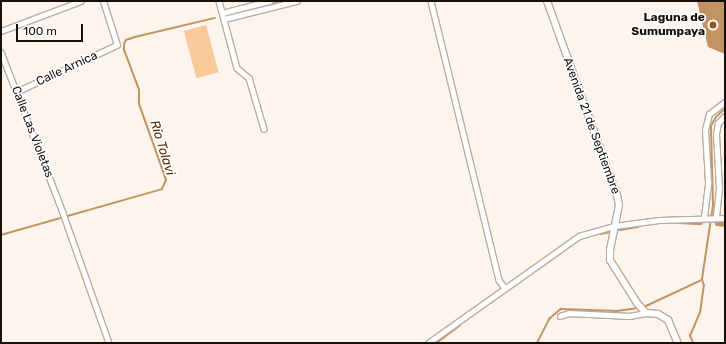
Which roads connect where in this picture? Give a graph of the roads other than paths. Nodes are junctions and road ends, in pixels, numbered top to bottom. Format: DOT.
graph roads {
  1 [pos="81,1"];
  2 [pos="103,1"];
  3 [pos="219,1"];
  4 [pos="269,1"];
  5 [pos="297,1"];
  6 [pos="431,1"];
  7 [pos="547,1"];
  8 [pos="222,13"];
  9 [pos="224,19"];
  10 [pos="1,31"];
  11 [pos="1,52"];
  12 [pos="16,92"];
  13 [pos="725,102"];
  14 [pos="725,116"];
  15 [pos="264,128"];
  16 [pos="705,217"];
  17 [pos="714,217"];
  18 [pos="725,218"];
  19 [pos="614,226"];
  20 [pos="504,287"];
  21 [pos="643,310"];
  22 [pos="560,316"];
  23 [pos="109,343"];
  24 [pos="428,343"];
  25 [pos="678,343"];
  1 -- 10 [label="street"];
  2 -- 12 [label="street, Calle Arnica"];
  3 -- 8 [label="street"];
  4 -- 8 [label="street"];
  5 -- 9 [label="street"];
  6 -- 20 [label="street"];
  7 -- 19 [label="street, Avenida 21 de Septiembre"];
  8 -- 9 [label="street"];
  9 -- 15 [label="street"];
  11 -- 12 [label="street, Calle Las Violetas"];
  12 -- 23 [label="street, Calle Las Violetas"];
  13 -- 16 [label="street"];
  14 -- 17 [label="street"];
  16 -- 17 [label="street"];
  16 -- 19 [label="street"];
  17 -- 18 [label="street"];
  19 -- 20 [label="street"];
  19 -- 21 [label="street, Avenida 21 de Septiembre"];
  20 -- 24 [label="street"];
  21 -- 22 [label="street"];
  21 -- 25 [label="street"];
}
